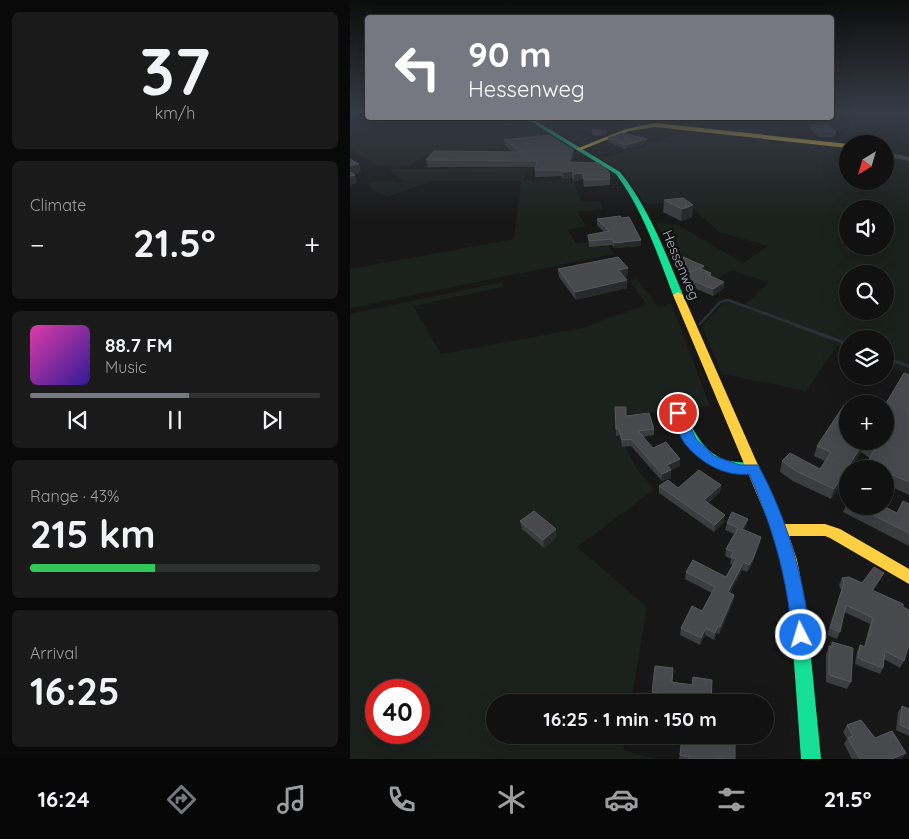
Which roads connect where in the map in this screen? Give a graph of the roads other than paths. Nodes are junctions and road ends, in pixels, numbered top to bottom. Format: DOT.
graph roads {
  1 [pos="579,148"];
  2 [pos="894,156"];
  3 [pos="909,160"];
  4 [pos="678,413"];
  5 [pos="753,468"];
  6 [pos="779,530"];
  7 [pos="909,577"];
  8 [pos="811,759"];
  1 -- 5 [label="street, Hessenweg"];
  2 -- 3 [label="street"];
  4 -- 5 [label="street"];
  5 -- 6 [label="street, Hessenweg"];
  6 -- 7 [label="street"];
  6 -- 8 [label="street, Hessenweg"];
}
